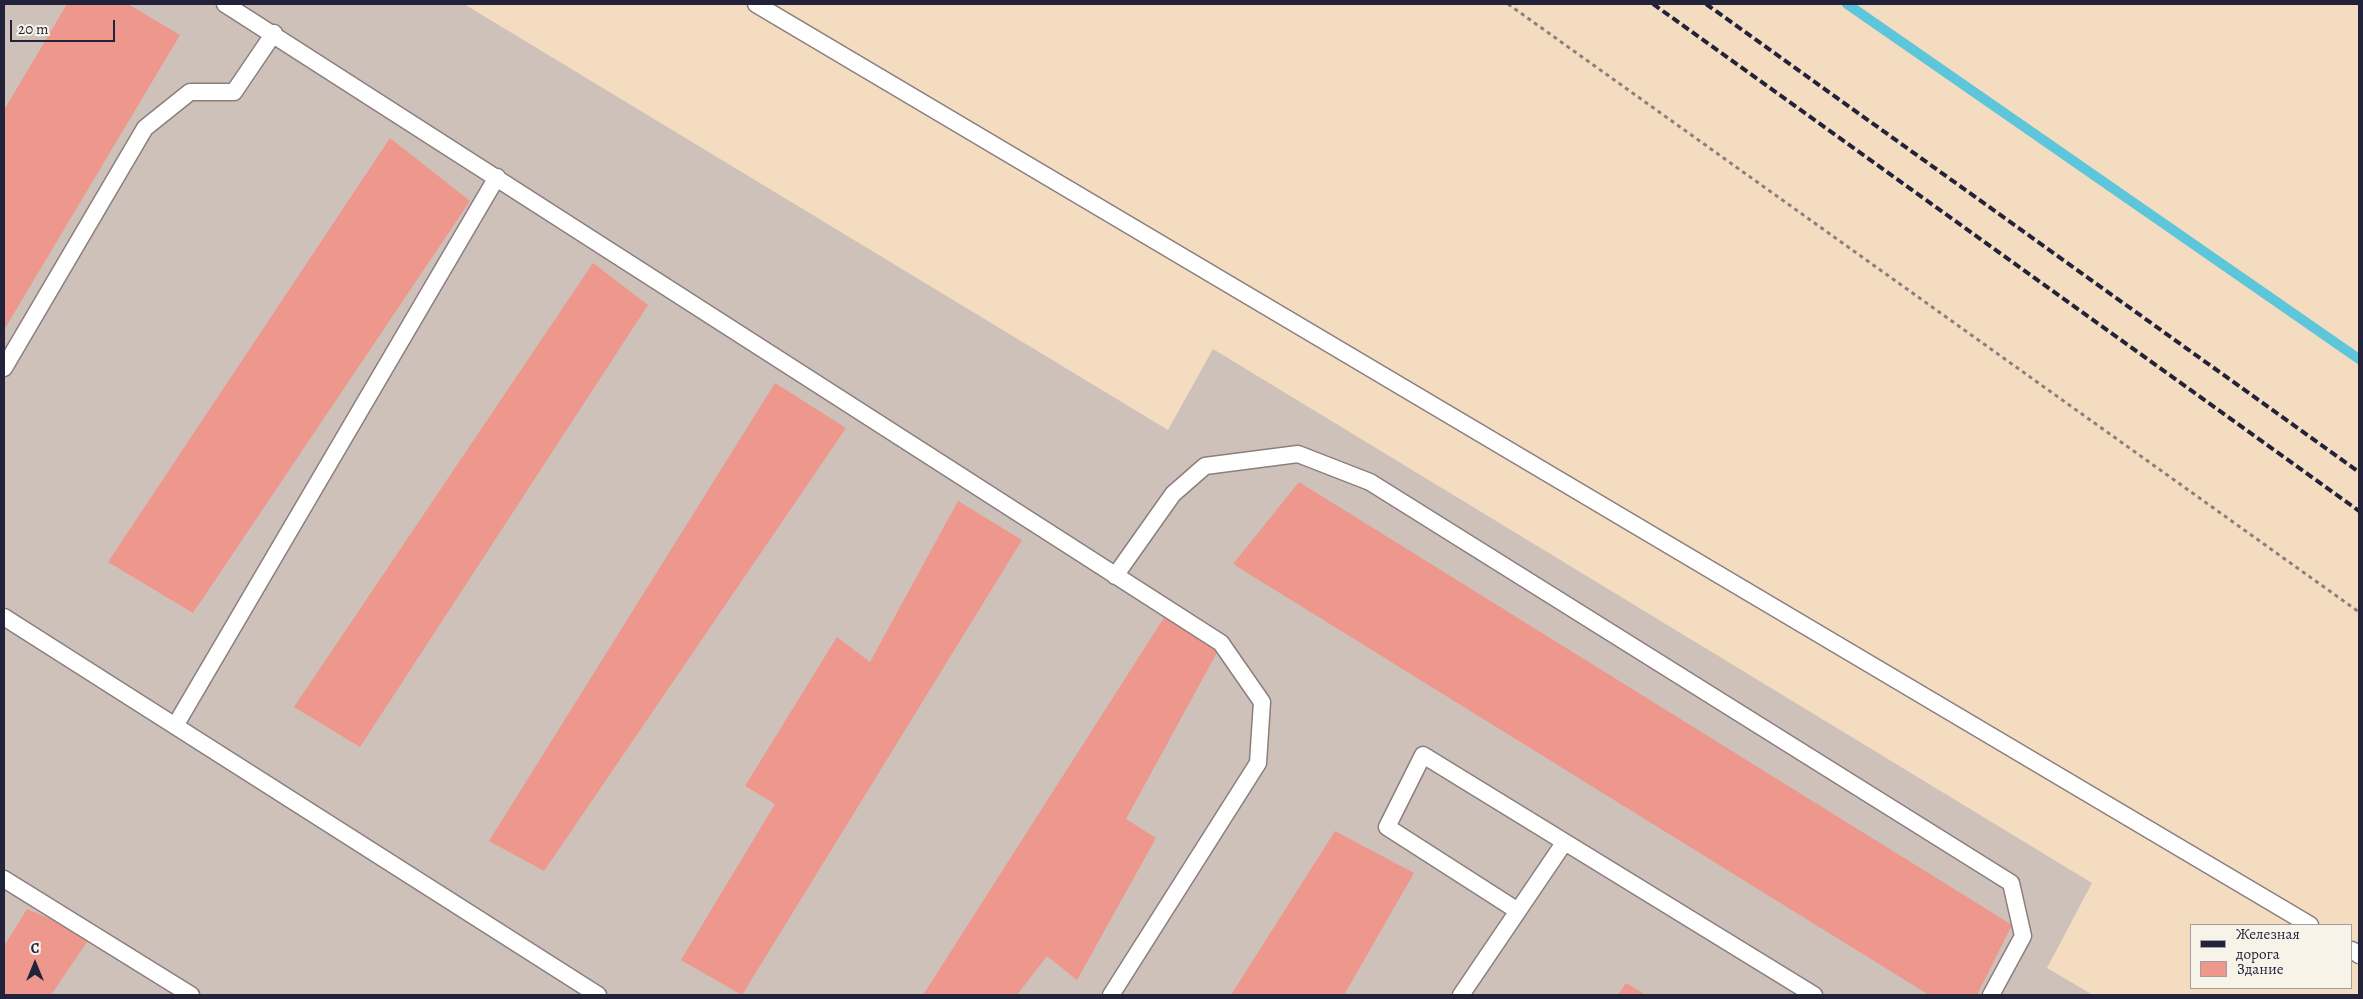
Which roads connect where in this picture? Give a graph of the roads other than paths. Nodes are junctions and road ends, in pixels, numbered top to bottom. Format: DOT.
graph roads {
  1 [pos="225,4"];
  2 [pos="756,4"];
  3 [pos="274,33"];
  4 [pos="497,177"];
  5 [pos="4,368"];
  6 [pos="1115,576"];
  7 [pos="4,617"];
  8 [pos="175,726"];
  9 [pos="1564,843"];
  10 [pos="4,879"];
  11 [pos="1518,911"];
  12 [pos="2308,924"];
  13 [pos="191,995"];
  14 [pos="598,995"];
  15 [pos="1111,995"];
  16 [pos="1461,995"];
  17 [pos="1814,995"];
  18 [pos="1991,995"];
  1 -- 3 [label="lane"];
  2 -- 12 [label="lane"];
  3 -- 4 [label="lane"];
  3 -- 5 [label="lane"];
  4 -- 6 [label="lane"];
  4 -- 8 [label="lane"];
  6 -- 15 [label="lane"];
  6 -- 18 [label="lane"];
  7 -- 8 [label="lane"];
  8 -- 14 [label="lane"];
  9 -- 11 [label="lane"];
  9 -- 11 [label="lane"];
  9 -- 17 [label="lane"];
  10 -- 13 [label="lane"];
  11 -- 16 [label="lane"];
}
